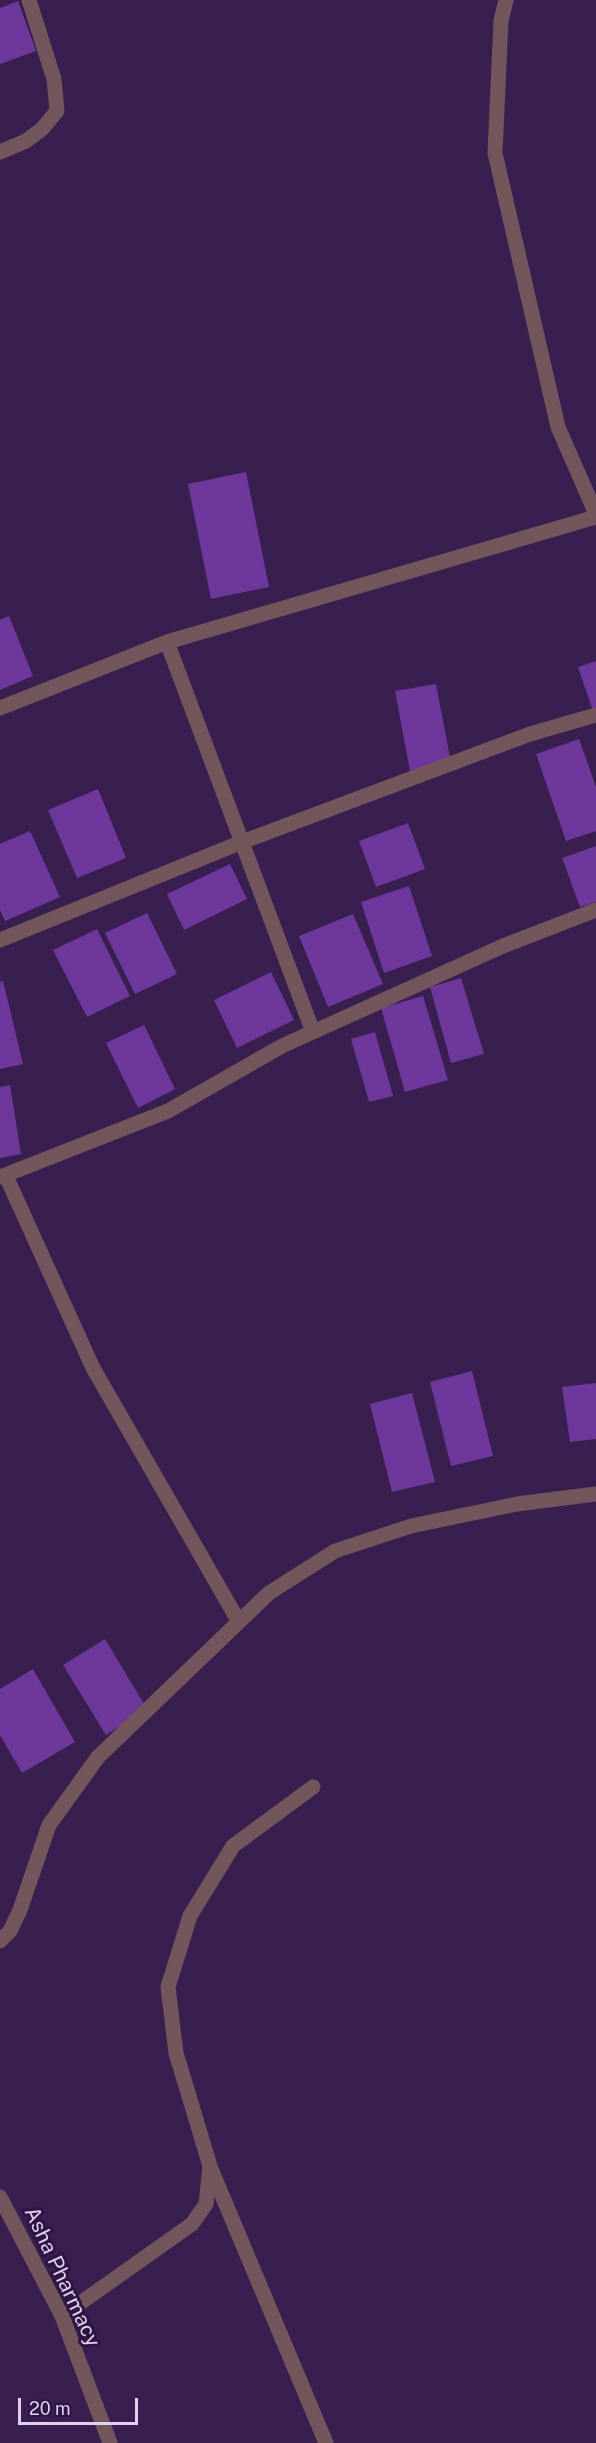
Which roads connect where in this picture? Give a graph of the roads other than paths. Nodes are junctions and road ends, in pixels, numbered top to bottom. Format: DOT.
graph roads {
  1 [pos="28,0"];
  2 [pos="506,0"];
  3 [pos="0,152"];
  4 [pos="596,516"];
  5 [pos="167,642"];
  6 [pos="0,708"];
  7 [pos="596,715"];
  8 [pos="242,843"];
  9 [pos="596,910"];
  10 [pos="0,940"];
  11 [pos="313,1032"];
  12 [pos="3,1177"];
  13 [pos="596,1494"];
  14 [pos="239,1622"];
  15 [pos="313,1787"];
  16 [pos="0,1941"];
  17 [pos="210,2166"];
  18 [pos="0,2197"];
  19 [pos="7,2228"];
  20 [pos="62,2316"];
  21 [pos="110,2443"];
  22 [pos="326,2443"];
  1 -- 3 [label="street"];
  2 -- 4 [label="street"];
  4 -- 5 [label="street"];
  5 -- 6 [label="street"];
  5 -- 8 [label="street"];
  7 -- 8 [label="street"];
  8 -- 10 [label="street"];
  8 -- 11 [label="street"];
  9 -- 11 [label="street"];
  11 -- 12 [label="street"];
  12 -- 14 [label="street"];
  13 -- 14 [label="street"];
  14 -- 16 [label="street"];
  15 -- 17 [label="street"];
  17 -- 20 [label="street"];
  17 -- 22 [label="street"];
  18 -- 19 [label="street, Asha Pharmacy"];
  19 -- 20 [label="street, Asha Pharmacy"];
  20 -- 21 [label="street, Asha Pharmacy"];
}
